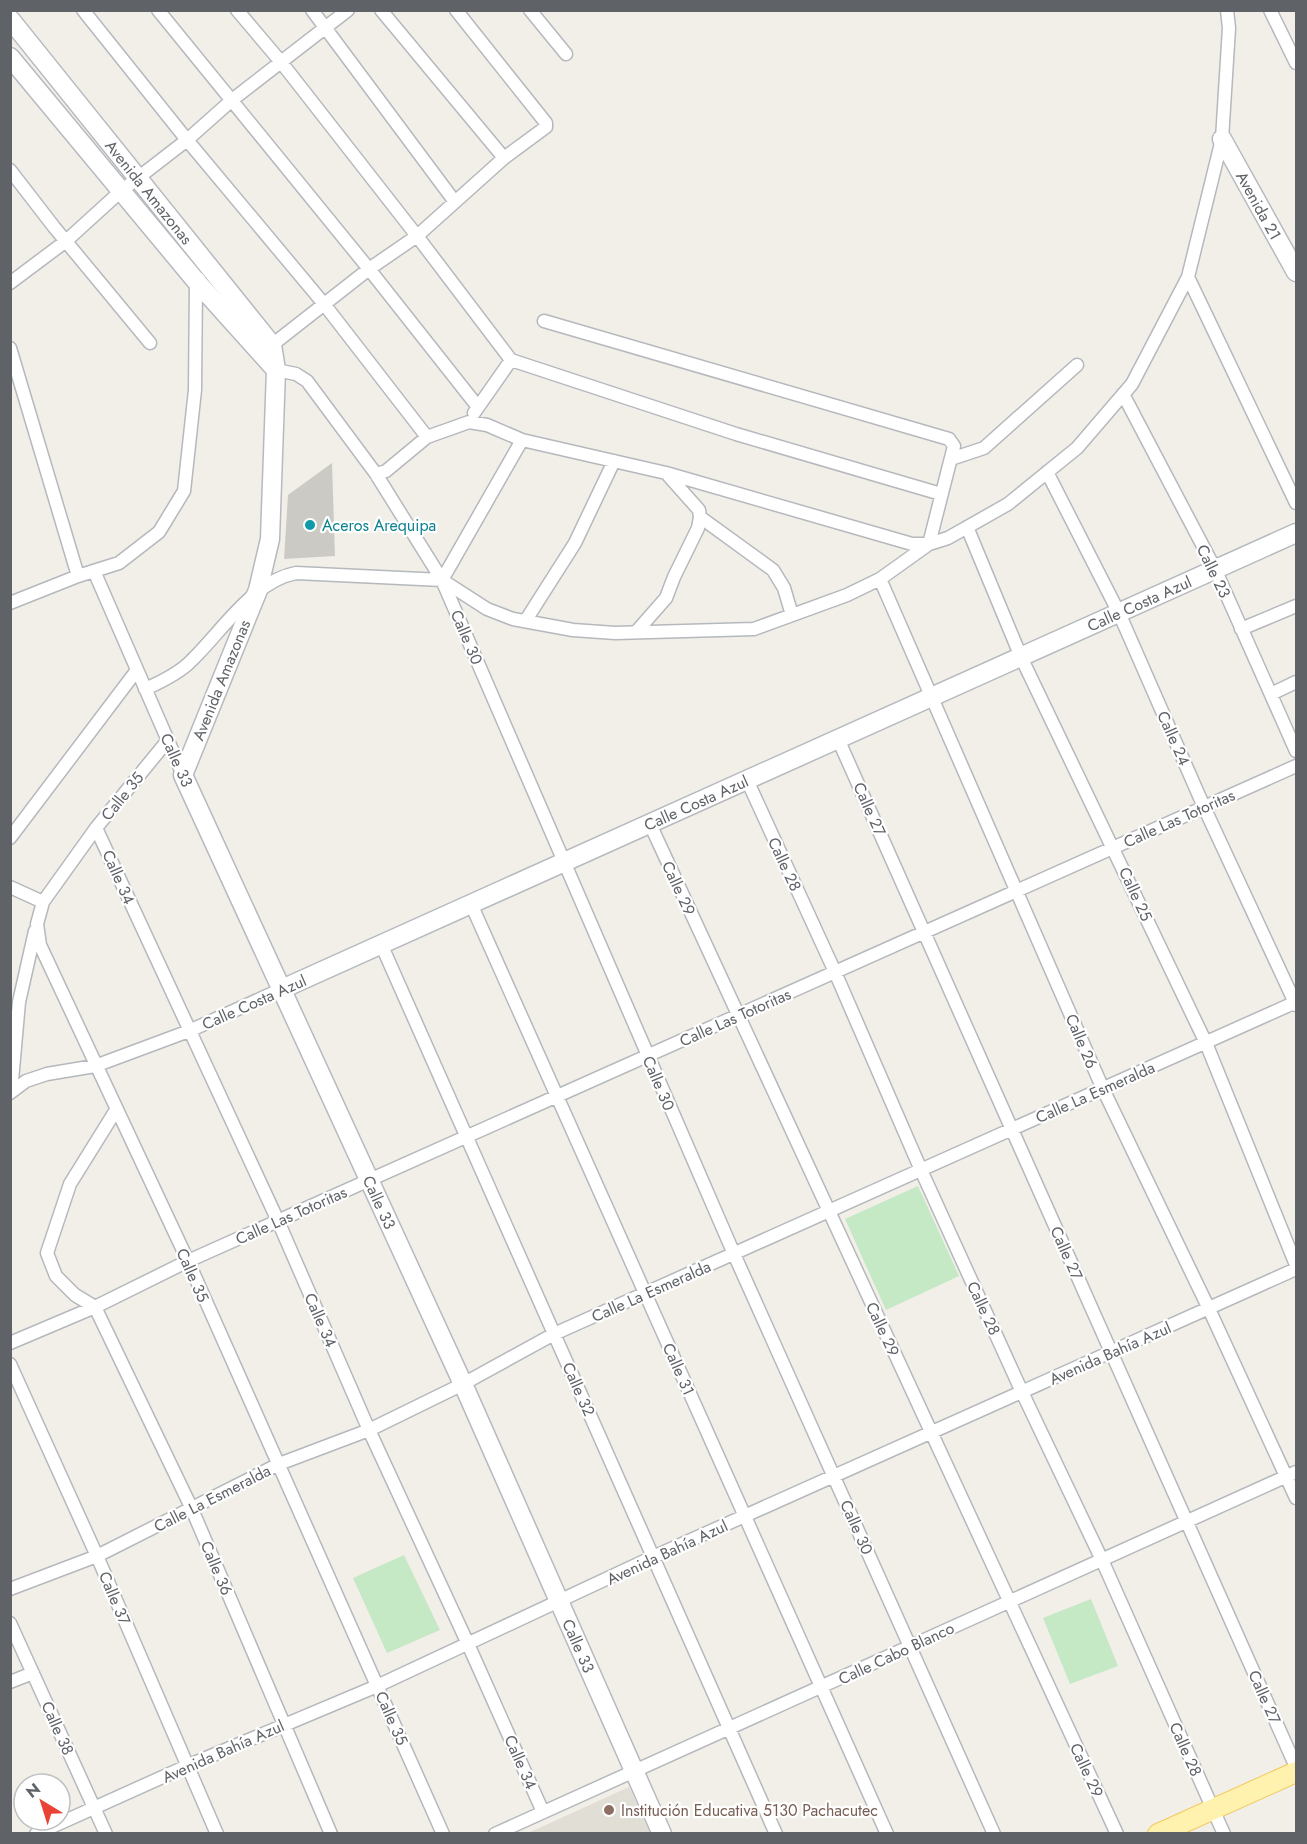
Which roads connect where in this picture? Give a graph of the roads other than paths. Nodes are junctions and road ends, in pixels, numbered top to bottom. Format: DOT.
graph roads {
  1 [pos="83,10"];
  2 [pos="158,10"];
  3 [pos="237,10"];
  4 [pos="312,10"];
  5 [pos="348,10"];
  6 [pos="381,10"];
  7 [pos="456,10"];
  8 [pos="530,10"];
  9 [pos="1227,10"];
  10 [pos="1270,10"];
  11 [pos="10,19"];
  12 [pos="326,27"];
  13 [pos="566,54"];
  14 [pos="10,57"];
  15 [pos="281,62"];
  16 [pos="1296,63"];
  17 [pos="232,100"];
  18 [pos="1222,139"];
  19 [pos="187,140"];
  20 [pos="504,158"];
  21 [pos="10,170"];
  22 [pos="138,178"];
  23 [pos="121,191"];
  24 [pos="455,202"];
  25 [pos="417,236"];
  26 [pos="66,241"];
  27 [pos="211,269"];
  28 [pos="369,269"];
  29 [pos="1296,272"];
  30 [pos="1188,277"];
  31 [pos="196,281"];
  32 [pos="10,283"];
  33 [pos="324,304"];
  34 [pos="544,321"];
  35 [pos="150,343"];
  36 [pos="272,345"];
  37 [pos="10,348"];
  38 [pos="511,360"];
  39 [pos="1077,365"];
  40 [pos="276,370"];
  41 [pos="1123,394"];
  42 [pos="478,407"];
  43 [pos="469,422"];
  44 [pos="427,437"];
  45 [pos="522,440"];
  46 [pos="951,459"];
  47 [pos="614,461"];
  48 [pos="1047,472"];
  49 [pos="666,473"];
  50 [pos="376,474"];
  51 [pos="941,494"];
  52 [pos="1296,503"];
  53 [pos="700,517"];
  54 [pos="967,527"];
  55 [pos="1296,533"];
  56 [pos="929,544"];
  57 [pos="1215,570"];
  58 [pos="94,571"];
  59 [pos="78,576"];
  60 [pos="880,579"];
  61 [pos="442,580"];
  62 [pos="258,590"];
  63 [pos="10,603"];
  64 [pos="1296,606"];
  65 [pos="1119,613"];
  66 [pos="792,615"];
  67 [pos="526,620"];
  68 [pos="1242,629"];
  69 [pos="638,631"];
  70 [pos="1021,657"];
  71 [pos="137,670"];
  72 [pos="1296,682"];
  73 [pos="146,689"];
  74 [pos="1271,694"];
  75 [pos="932,697"];
  76 [pos="838,739"];
  77 [pos="168,740"];
  78 [pos="1296,751"];
  79 [pos="1296,766"];
  80 [pos="183,775"];
  81 [pos="747,780"];
  82 [pos="1204,807"];
  83 [pos="650,824"];
  84 [pos="96,828"];
  85 [pos="10,838"];
  86 [pos="1114,848"];
  87 [pos="563,863"];
  88 [pos="10,887"];
  89 [pos="1018,890"];
  90 [pos="43,902"];
  91 [pos="471,904"];
  92 [pos="37,924"];
  93 [pos="924,932"];
  94 [pos="381,944"];
  95 [pos="835,972"];
  96 [pos="282,989"];
  97 [pos="1296,1003"];
  98 [pos="738,1015"];
  99 [pos="189,1031"];
  100 [pos="1206,1042"];
  101 [pos="648,1056"];
  102 [pos="95,1066"];
  103 [pos="1103,1089"];
  104 [pos="11,1093"];
  105 [pos="557,1096"];
  106 [pos="116,1110"];
  107 [pos="1012,1129"];
  108 [pos="466,1137"];
  109 [pos="921,1170"];
  110 [pos="369,1180"];
  111 [pos="829,1211"];
  112 [pos="278,1221"];
  113 [pos="734,1254"];
  114 [pos="188,1261"];
  115 [pos="1296,1267"];
  116 [pos="646,1294"];
  117 [pos="95,1307"];
  118 [pos="1209,1309"];
  119 [pos="554,1334"];
  120 [pos="10,1343"];
  121 [pos="1112,1352"];
  122 [pos="10,1364"];
  123 [pos="463,1384"];
  124 [pos="1022,1392"];
  125 [pos="369,1430"];
  126 [pos="931,1433"];
  127 [pos="279,1464"];
  128 [pos="1292,1474"];
  129 [pos="834,1476"];
  130 [pos="1296,1498"];
  131 [pos="191,1507"];
  132 [pos="745,1516"];
  133 [pos="1187,1521"];
  134 [pos="97,1556"];
  135 [pos="653,1557"];
  136 [pos="1102,1560"];
  137 [pos="10,1589"];
  138 [pos="560,1601"];
  139 [pos="1010,1601"];
  140 [pos="10,1623"];
  141 [pos="468,1644"];
  142 [pos="911,1646"];
  143 [pos="33,1673"];
  144 [pos="10,1682"];
  145 [pos="377,1686"];
  146 [pos="821,1688"];
  147 [pos="283,1725"];
  148 [pos="730,1730"];
  149 [pos="187,1766"];
  150 [pos="1296,1770"];
  151 [pos="634,1772"];
  152 [pos="94,1808"];
  153 [pos="1213,1809"];
  154 [pos="543,1812"];
  155 [pos="36,1833"];
  156 [pos="106,1833"];
  157 [pos="217,1833"];
  158 [pos="331,1833"];
  159 [pos="443,1833"];
  160 [pos="495,1833"];
  161 [pos="662,1833"];
  162 [pos="776,1833"];
  163 [pos="887,1833"];
  164 [pos="994,1833"];
  165 [pos="1117,1833"];
  166 [pos="1158,1833"];
  167 [pos="1224,1833"];
  1 -- 19 [label="street"];
  2 -- 17 [label="street"];
  3 -- 15 [label="street"];
  4 -- 12 [label="street"];
  5 -- 12 [label="street"];
  6 -- 20 [label="street"];
  7 -- 20 [label="street"];
  8 -- 13 [label="street"];
  9 -- 18 [label="street"];
  10 -- 16 [label="street"];
  11 -- 22 [label="street, Avenida Amazonas"];
  12 -- 15 [label="street"];
  12 -- 24 [label="street"];
  14 -- 23 [label="street, Avenida Amazonas"];
  15 -- 17 [label="street"];
  15 -- 25 [label="street"];
  17 -- 19 [label="street"];
  17 -- 28 [label="street"];
  18 -- 29 [label="street, Avenida 21"];
  18 -- 30 [label="street"];
  19 -- 22 [label="street"];
  19 -- 33 [label="street"];
  20 -- 24 [label="street"];
  21 -- 26 [label="street"];
  22 -- 23 [label="street"];
  22 -- 27 [label="street, Avenida Amazonas"];
  23 -- 26 [label="street"];
  23 -- 31 [label="street, Avenida Amazonas"];
  24 -- 25 [label="street"];
  25 -- 28 [label="street"];
  25 -- 38 [label="street"];
  26 -- 32 [label="street"];
  26 -- 35 [label="street"];
  27 -- 31 [label="street"];
  27 -- 36 [label="street, Avenida Amazonas"];
  28 -- 33 [label="street"];
  28 -- 42 [label="street"];
  30 -- 41 [label="street"];
  30 -- 52 [label="street"];
  31 -- 40 [label="street, Avenida Amazonas"];
  31 -- 58 [label="street"];
  33 -- 36 [label="street"];
  33 -- 44 [label="street"];
  34 -- 46 [label="street"];
  36 -- 40 [label="street, Avenida Amazonas"];
  37 -- 59 [label="street"];
  38 -- 42 [label="street"];
  38 -- 51 [label="street"];
  39 -- 46 [label="street"];
  40 -- 50 [label="street, Calle 30"];
  40 -- 62 [label="street, Avenida Amazonas"];
  41 -- 48 [label="street"];
  41 -- 57 [label="street, Calle 23"];
  42 -- 43 [label="street"];
  43 -- 44 [label="street"];
  43 -- 45 [label="street"];
  44 -- 50 [label="street"];
  45 -- 47 [label="street"];
  45 -- 61 [label="street"];
  46 -- 51 [label="street"];
  47 -- 49 [label="street"];
  47 -- 67 [label="street"];
  48 -- 54 [label="street"];
  48 -- 65 [label="street, Calle 24"];
  49 -- 53 [label="street"];
  49 -- 56 [label="street"];
  50 -- 61 [label="street, Calle 30"];
  51 -- 56 [label="street"];
  53 -- 66 [label="street"];
  53 -- 69 [label="street"];
  54 -- 56 [label="street"];
  54 -- 70 [label="street, Calle 25"];
  55 -- 57 [label="street, Calle Costa Azul"];
  56 -- 60 [label="street"];
  57 -- 65 [label="street, Calle Costa Azul"];
  57 -- 68 [label="street, Calle 23"];
  58 -- 59 [label="street"];
  58 -- 71 [label="street, Calle 33"];
  59 -- 63 [label="street"];
  60 -- 66 [label="street"];
  60 -- 75 [label="street, Calle 26"];
  61 -- 62 [label="street"];
  61 -- 67 [label="street"];
  61 -- 87 [label="street, Calle 30"];
  62 -- 73 [label="street"];
  62 -- 80 [label="street, Avenida Amazonas"];
  64 -- 68 [label="street"];
  65 -- 70 [label="street, Calle Costa Azul"];
  65 -- 82 [label="street, Calle 24"];
  66 -- 69 [label="street"];
  67 -- 69 [label="street"];
  68 -- 74 [label="street, Calle 23"];
  70 -- 75 [label="street, Calle Costa Azul"];
  70 -- 86 [label="street, Calle 25"];
  71 -- 73 [label="street, Calle 33"];
  71 -- 85 [label="street"];
  72 -- 74 [label="street"];
  73 -- 77 [label="street, Calle 33"];
  74 -- 78 [label="street, Calle 23"];
  75 -- 76 [label="street, Calle Costa Azul"];
  75 -- 89 [label="street, Calle 26"];
  76 -- 81 [label="street, Calle Costa Azul"];
  76 -- 93 [label="street, Calle 27"];
  77 -- 80 [label="street, Calle 33"];
  77 -- 84 [label="street, Calle 35"];
  79 -- 82 [label="street, Calle Las Totoritas"];
  80 -- 96 [label="street, Calle 33"];
  81 -- 83 [label="street, Calle Costa Azul"];
  81 -- 95 [label="street, Calle 28"];
  82 -- 86 [label="street, Calle Las Totoritas"];
  82 -- 97 [label="street, Calle 24"];
  83 -- 87 [label="street, Calle Costa Azul"];
  83 -- 98 [label="street, Calle 29"];
  84 -- 90 [label="street, Calle 35"];
  84 -- 99 [label="street, Calle 34"];
  86 -- 89 [label="street, Calle Las Totoritas"];
  86 -- 100 [label="street, Calle 25"];
  87 -- 91 [label="street, Calle Costa Azul"];
  87 -- 101 [label="street, Calle 30"];
  88 -- 90 [label="street"];
  89 -- 93 [label="street, Calle Las Totoritas"];
  89 -- 103 [label="street, Calle 26"];
  90 -- 92 [label="street, Calle 35"];
  91 -- 94 [label="street, Calle Costa Azul"];
  91 -- 105 [label="street, Calle 31"];
  92 -- 102 [label="street, Calle 35"];
  92 -- 104 [label="street"];
  93 -- 95 [label="street, Calle Las Totoritas"];
  93 -- 107 [label="street, Calle 27"];
  94 -- 96 [label="street, Calle Costa Azul"];
  94 -- 108 [label="street, Calle 32"];
  95 -- 98 [label="street, Calle Las Totoritas"];
  95 -- 109 [label="street, Calle 28"];
  96 -- 99 [label="street, Calle Costa Azul"];
  96 -- 110 [label="street, Calle 33"];
  97 -- 100 [label="street, Calle La Esmeralda"];
  98 -- 101 [label="street, Calle Las Totoritas"];
  98 -- 111 [label="street, Calle 29"];
  99 -- 102 [label="street, Calle Costa Azul"];
  99 -- 112 [label="street, Calle 34"];
  100 -- 103 [label="street, Calle La Esmeralda"];
  100 -- 115 [label="street, Calle 25"];
  101 -- 105 [label="street, Calle Las Totoritas"];
  101 -- 113 [label="street, Calle 30"];
  102 -- 104 [label="street, Calle Costa Azul"];
  102 -- 106 [label="street, Calle 35"];
  103 -- 107 [label="street, Calle La Esmeralda"];
  103 -- 118 [label="street, Calle 26"];
  105 -- 108 [label="street, Calle Las Totoritas"];
  105 -- 116 [label="street, Calle 31"];
  106 -- 114 [label="street, Calle 35"];
  106 -- 117 [label="street"];
  107 -- 109 [label="street, Calle La Esmeralda"];
  107 -- 121 [label="street, Calle 27"];
  108 -- 110 [label="street, Calle Las Totoritas"];
  108 -- 119 [label="street, Calle 32"];
  109 -- 111 [label="street, Calle La Esmeralda"];
  109 -- 124 [label="street, Calle 28"];
  110 -- 112 [label="street, Calle Las Totoritas"];
  110 -- 123 [label="street, Calle 33"];
  111 -- 113 [label="street, Calle La Esmeralda"];
  111 -- 126 [label="street, Calle 29"];
  112 -- 114 [label="street, Calle Las Totoritas"];
  112 -- 125 [label="street, Calle 34"];
  113 -- 116 [label="street, Calle La Esmeralda"];
  113 -- 129 [label="street, Calle 30"];
  114 -- 117 [label="street, Calle Las Totoritas"];
  114 -- 127 [label="street, Calle 35"];
  115 -- 118 [label="street, Avenida Bahía Azul"];
  116 -- 119 [label="street, Calle La Esmeralda"];
  116 -- 132 [label="street, Calle 31"];
  117 -- 120 [label="street, Calle Las Totoritas"];
  117 -- 131 [label="street, Calle 36"];
  118 -- 121 [label="street, Avenida Bahía Azul"];
  118 -- 128 [label="street, Calle 26"];
  119 -- 123 [label="street, Calle La Esmeralda"];
  119 -- 135 [label="street, Calle 32"];
  121 -- 124 [label="street, Avenida Bahía Azul"];
  121 -- 133 [label="street, Calle 27"];
  122 -- 134 [label="street, Calle 37"];
  123 -- 125 [label="street, Calle La Esmeralda"];
  123 -- 138 [label="street, Calle 33"];
  124 -- 126 [label="street, Avenida Bahía Azul"];
  124 -- 136 [label="street, Calle 28"];
  125 -- 127 [label="street, Calle La Esmeralda"];
  125 -- 141 [label="street, Calle 34"];
  126 -- 129 [label="street, Avenida Bahía Azul"];
  126 -- 139 [label="street, Calle 29"];
  127 -- 131 [label="street, Calle La Esmeralda"];
  127 -- 145 [label="street, Calle 35"];
  128 -- 130 [label="street, Calle 26"];
  128 -- 133 [label="street, Calle Cabo Blanco"];
  129 -- 132 [label="street, Avenida Bahía Azul"];
  129 -- 142 [label="street, Calle 30"];
  131 -- 134 [label="street, Calle La Esmeralda"];
  131 -- 147 [label="street, Calle 36"];
  132 -- 135 [label="street, Avenida Bahía Azul"];
  132 -- 146 [label="street, Calle 31"];
  133 -- 136 [label="street, Calle Cabo Blanco"];
  133 -- 150 [label="street, Calle 27"];
  134 -- 137 [label="street, Calle La Esmeralda"];
  134 -- 149 [label="street, Calle 37"];
  135 -- 138 [label="street, Avenida Bahía Azul"];
  135 -- 148 [label="street, Calle 32"];
  136 -- 139 [label="street, Calle Cabo Blanco"];
  136 -- 153 [label="street, Calle 28"];
  138 -- 141 [label="street, Avenida Bahía Azul"];
  138 -- 151 [label="street, Calle 33"];
  139 -- 142 [label="street, Calle Cabo Blanco"];
  139 -- 165 [label="street, Calle 29"];
  140 -- 143 [label="street, Calle 38"];
  141 -- 145 [label="street, Avenida Bahía Azul"];
  141 -- 154 [label="street, Calle 34"];
  142 -- 146 [label="street, Calle Cabo Blanco"];
  142 -- 164 [label="street, Calle 30"];
  143 -- 144 [label="street"];
  143 -- 152 [label="street, Calle 38"];
  145 -- 147 [label="street, Avenida Bahía Azul"];
  145 -- 159 [label="street, Calle 35"];
  146 -- 148 [label="street, Calle Cabo Blanco"];
  146 -- 163 [label="street, Calle 31"];
  147 -- 149 [label="street, Avenida Bahía Azul"];
  147 -- 158 [label="street, Calle 36"];
  148 -- 151 [label="street, Calle Cabo Blanco"];
  148 -- 162 [label="street, Calle 32"];
  149 -- 152 [label="street, Avenida Bahía Azul"];
  149 -- 157 [label="street, Calle 37"];
  150 -- 153 [label="main road"];
  151 -- 154 [label="street, Calle Cabo Blanco"];
  151 -- 161 [label="street, Calle 33"];
  152 -- 155 [label="street, Avenida Bahía Azul"];
  152 -- 156 [label="street, Calle 38"];
  153 -- 166 [label="main road"];
  153 -- 167 [label="street, Calle 28"];
  154 -- 160 [label="street, Calle Cabo Blanco"];
}
